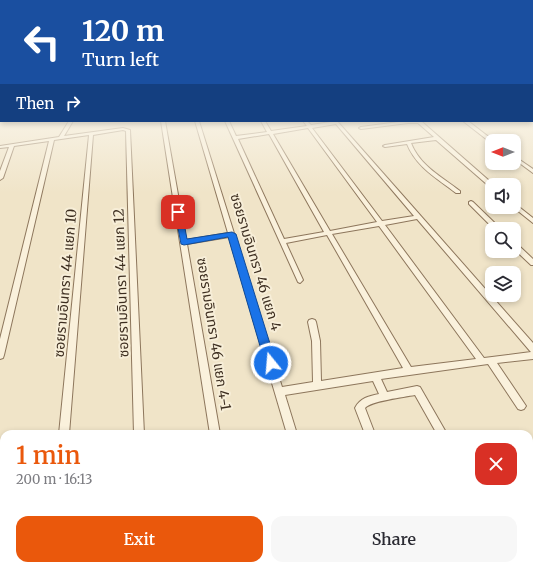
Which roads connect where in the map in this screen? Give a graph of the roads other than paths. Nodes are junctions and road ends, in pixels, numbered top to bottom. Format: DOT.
graph roads {
  1 [pos="52,140"];
  2 [pos="90,140"];
  3 [pos="128,140"];
  4 [pos="166,140"];
  5 [pos="203,140"];
  6 [pos="236,140"];
  7 [pos="274,140"];
  8 [pos="319,140"];
  9 [pos="351,140"];
  10 [pos="429,140"];
  11 [pos="440,140"];
  12 [pos="409,143"];
  13 [pos="12,145"];
  14 [pos="385,146"];
  15 [pos="0,147"];
  16 [pos="521,162"];
  17 [pos="533,171"];
  18 [pos="0,178"];
  19 [pos="485,180"];
  20 [pos="458,192"];
  21 [pos="471,203"];
  22 [pos="521,211"];
  23 [pos="418,217"];
  24 [pos="533,221"];
  25 [pos="491,222"];
  26 [pos="381,224"];
  27 [pos="329,233"];
  28 [pos="232,234"];
  29 [pos="283,241"];
  30 [pos="184,242"];
  31 [pos="521,252"];
  32 [pos="533,264"];
  33 [pos="300,280"];
  34 [pos="312,322"];
  35 [pos="533,349"];
  36 [pos="0,355"];
  37 [pos="533,355"];
  38 [pos="486,360"];
  39 [pos="409,371"];
  40 [pos="375,376"];
  41 [pos="317,385"];
  42 [pos="280,392"];
  43 [pos="385,397"];
  44 [pos="521,406"];
  45 [pos="64,430"];
  46 [pos="139,430"];
  47 [pos="214,430"];
  48 [pos="291,430"];
  49 [pos="368,430"];
  50 [pos="440,430"];
  1 -- 13 [label="street"];
  1 -- 36 [label="street"];
  2 -- 45 [label="street, ซอยรามอินทรา 44 แยก 10"];
  3 -- 46 [label="street, ซอยรามอินทรา 44 แยก 12"];
  4 -- 30 [label="street, ซอยรามอินทรา 46 แยก 4-1"];
  5 -- 28 [label="street, ซอยรามอินทรา 46 แยก 4"];
  6 -- 29 [label="street"];
  7 -- 27 [label="street"];
  8 -- 26 [label="street"];
  9 -- 23 [label="street"];
  10 -- 12 [label="street"];
  11 -- 19 [label="street"];
  12 -- 14 [label="street"];
  12 -- 20 [label="street"];
  13 -- 15 [label="street"];
  13 -- 18 [label="street"];
  16 -- 17 [label="street"];
  21 -- 25 [label="street"];
  22 -- 24 [label="street"];
  23 -- 26 [label="street"];
  23 -- 35 [label="street"];
  26 -- 27 [label="street"];
  26 -- 38 [label="street"];
  27 -- 29 [label="street"];
  27 -- 39 [label="street"];
  28 -- 30 [label="street"];
  28 -- 42 [label="street, ซอยรามอินทรา 46 แยก 4"];
  29 -- 33 [label="street"];
  30 -- 47 [label="street, ซอยรามอินทรา 46 แยก 4-1"];
  31 -- 32 [label="street"];
  34 -- 41 [label="street"];
  37 -- 38 [label="street"];
  38 -- 39 [label="street"];
  38 -- 44 [label="street"];
  39 -- 40 [label="street"];
  40 -- 41 [label="street"];
  40 -- 43 [label="street"];
  41 -- 42 [label="street"];
  42 -- 48 [label="street, ซอยรามอินทรา 46 แยก 4"];
  43 -- 49 [label="street"];
  43 -- 50 [label="street"];
}
